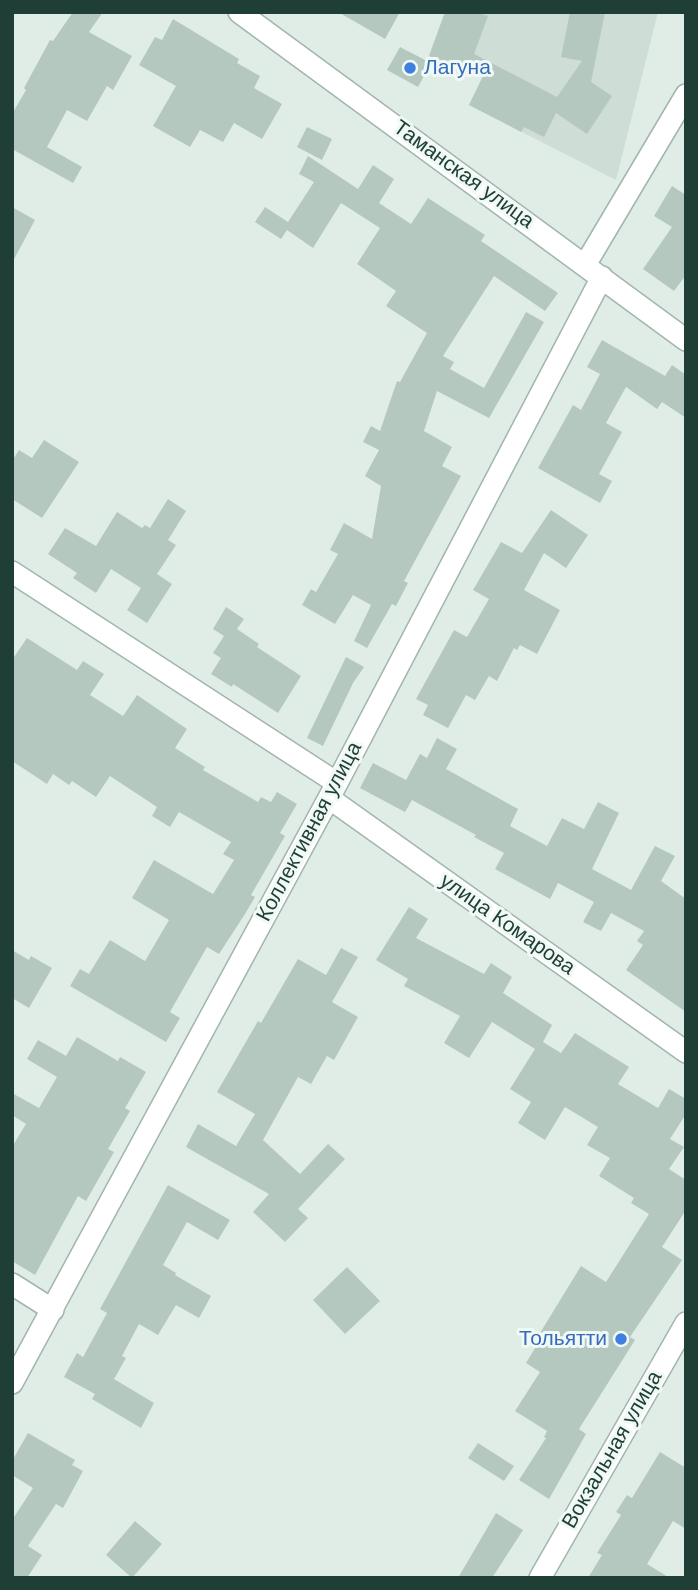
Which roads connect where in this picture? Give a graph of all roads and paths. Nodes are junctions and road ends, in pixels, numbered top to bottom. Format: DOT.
graph roads {
  1 [pos="239,12"];
  2 [pos="686,95"];
  3 [pos="594,271"];
  4 [pos="686,340"];
  5 [pos="12,572"];
  6 [pos="333,790"];
  7 [pos="686,1052"];
  8 [pos="12,1284"];
  9 [pos="53,1310"];
  10 [pos="686,1323"];
  11 [pos="12,1383"];
  12 [pos="540,1578"];
  1 -- 3 [label="street, Таманская улица"];
  2 -- 3 [label="street, Коллективная улица"];
  3 -- 4 [label="street, Таманская улица"];
  3 -- 6 [label="street, Коллективная улица"];
  5 -- 6 [label="street, улица Комарова"];
  6 -- 7 [label="street, улица Комарова"];
  6 -- 9 [label="street, Коллективная улица"];
  8 -- 9 [label="street"];
  9 -- 11 [label="street, Коллективная улица"];
  10 -- 12 [label="street, Вокзальная улица"];
}
